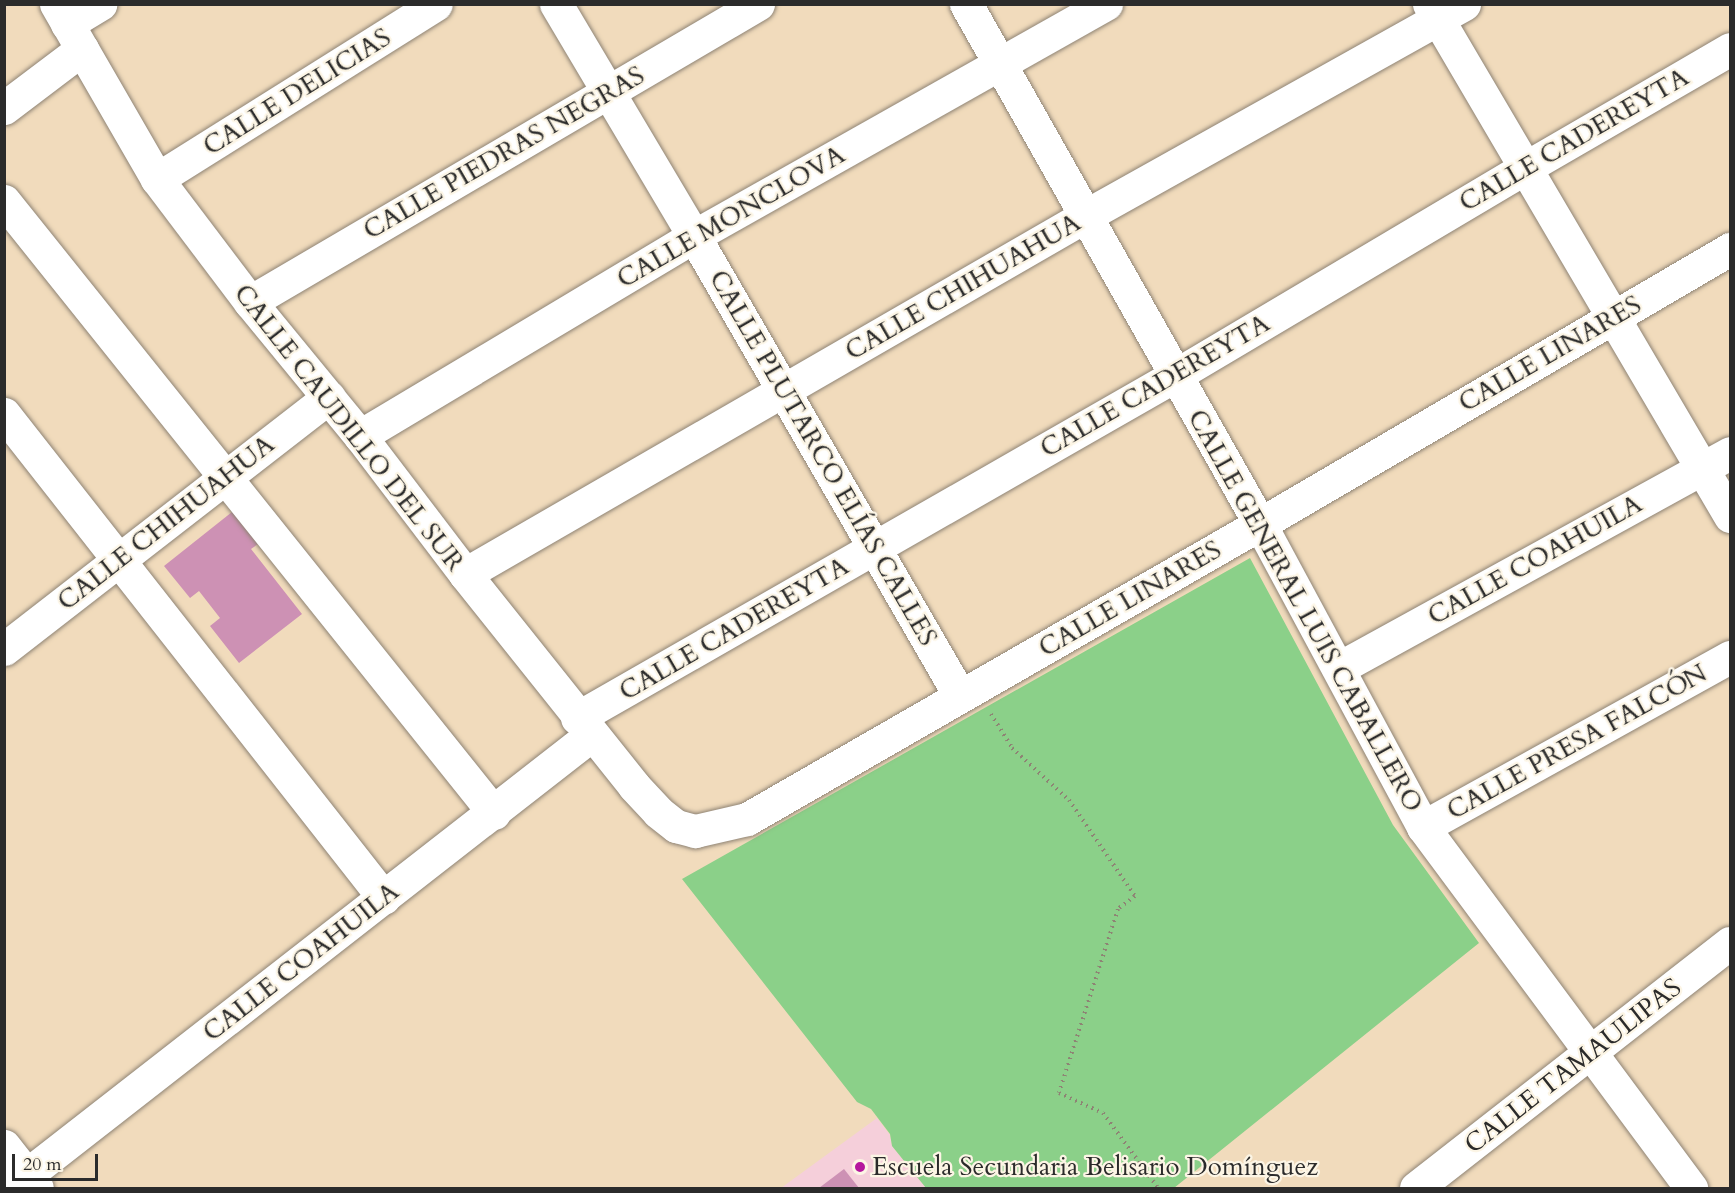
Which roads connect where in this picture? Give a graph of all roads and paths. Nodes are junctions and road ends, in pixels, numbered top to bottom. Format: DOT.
graph roads {
  1 [pos="100,4"];
  2 [pos="436,4"];
  3 [pos="556,4"];
  4 [pos="758,4"];
  5 [pos="966,4"];
  6 [pos="1106,4"];
  7 [pos="1443,9"];
  8 [pos="68,26"];
  9 [pos="1731,50"];
  10 [pos="1002,64"];
  11 [pos="607,91"];
  12 [pos="4,108"];
  13 [pos="1525,168"];
  14 [pos="157,179"];
  15 [pos="4,201"];
  16 [pos="1086,215"];
  17 [pos="694,237"];
  18 [pos="1731,249"];
  19 [pos="250,302"];
  20 [pos="1613,316"];
  21 [pos="1176,375"];
  22 [pos="783,390"];
  23 [pos="328,397"];
  24 [pos="4,414"];
  25 [pos="360,436"];
  26 [pos="1731,453"];
  27 [pos="1702,468"];
  28 [pos="225,476"];
  29 [pos="1731,516"];
  30 [pos="1260,524"];
  31 [pos="875,549"];
  32 [pos="119,560"];
  33 [pos="465,574"];
  34 [pos="4,650"];
  35 [pos="1731,657"];
  36 [pos="1339,668"];
  37 [pos="967,692"];
  38 [pos="584,726"];
  39 [pos="494,813"];
  40 [pos="676,826"];
  41 [pos="1423,828"];
  42 [pos="384,898"];
  43 [pos="1731,943"];
  44 [pos="1589,1053"];
  45 [pos="4,1146"];
  46 [pos="25,1184"];
  47 [pos="1158,1188"];
  48 [pos="1416,1188"];
  49 [pos="1690,1188"];
  1 -- 8 [label="street"];
  2 -- 14 [label="street, CALLE DELICIAS"];
  3 -- 11 [label="street, CALLE PLUTARCO ELÍAS CALLES"];
  4 -- 11 [label="street, CALLE PIEDRAS NEGRAS"];
  5 -- 10 [label="street, CALLE GENERAL LUIS CABALLERO"];
  6 -- 10 [label="street, CALLE MONCLOVA"];
  7 -- 13 [label="street"];
  7 -- 16 [label="street, CALLE CHIHUAHUA"];
  8 -- 12 [label="street"];
  8 -- 14 [label="street, CALLE CAUDILLO DEL SUR"];
  9 -- 13 [label="street, CALLE CADEREYTA"];
  10 -- 16 [label="street, CALLE GENERAL LUIS CABALLERO"];
  10 -- 17 [label="street, CALLE MONCLOVA"];
  11 -- 17 [label="street, CALLE PLUTARCO ELÍAS CALLES"];
  11 -- 19 [label="street, CALLE PIEDRAS NEGRAS"];
  13 -- 20 [label="street"];
  13 -- 21 [label="street, CALLE CADEREYTA"];
  14 -- 19 [label="street, CALLE CAUDILLO DEL SUR"];
  15 -- 28 [label="street"];
  16 -- 21 [label="street, CALLE GENERAL LUIS CABALLERO"];
  16 -- 22 [label="street, CALLE CHIHUAHUA"];
  17 -- 22 [label="street, CALLE PLUTARCO ELÍAS CALLES"];
  17 -- 25 [label="street, CALLE MONCLOVA"];
  18 -- 20 [label="street, CALLE LINARES"];
  19 -- 23 [label="street, CALLE CAUDILLO DEL SUR"];
  20 -- 27 [label="street"];
  20 -- 30 [label="street, CALLE LINARES"];
  21 -- 30 [label="street, CALLE GENERAL LUIS CABALLERO"];
  21 -- 31 [label="street, CALLE CADEREYTA"];
  22 -- 31 [label="street, CALLE PLUTARCO ELÍAS CALLES"];
  22 -- 33 [label="street, CALLE CHIHUAHUA"];
  23 -- 25 [label="street, CALLE CAUDILLO DEL SUR"];
  23 -- 28 [label="street, CALLE CHIHUAHUA"];
  24 -- 32 [label="street"];
  25 -- 33 [label="street, CALLE CAUDILLO DEL SUR"];
  26 -- 27 [label="street, CALLE COAHUILA"];
  27 -- 29 [label="street"];
  27 -- 36 [label="street, CALLE COAHUILA"];
  28 -- 32 [label="street, CALLE CHIHUAHUA"];
  28 -- 39 [label="street"];
  30 -- 36 [label="street, CALLE GENERAL LUIS CABALLERO"];
  30 -- 37 [label="street, CALLE LINARES"];
  31 -- 37 [label="street, CALLE PLUTARCO ELÍAS CALLES"];
  31 -- 38 [label="street, CALLE CADEREYTA"];
  32 -- 34 [label="street, CALLE CHIHUAHUA"];
  32 -- 42 [label="street"];
  33 -- 38 [label="street, CALLE CAUDILLO DEL SUR"];
  35 -- 41 [label="street, CALLE PRESA FALCÓN"];
  36 -- 41 [label="street, CALLE GENERAL LUIS CABALLERO"];
  37 -- 40 [label="street, CALLE LINARES"];
  37 -- 47 [label="path"];
  38 -- 39 [label="street, CALLE COAHUILA"];
  38 -- 40 [label="street, CALLE CAUDILLO DEL SUR"];
  39 -- 42 [label="street, CALLE COAHUILA"];
  41 -- 44 [label="street, CALLE GENERAL LUIS CABALLERO"];
  42 -- 46 [label="street, CALLE COAHUILA"];
  43 -- 44 [label="street, CALLE TAMAULIPAS"];
  44 -- 48 [label="street, CALLE TAMAULIPAS"];
  44 -- 49 [label="street, CALLE GENERAL LUIS CABALLERO"];
  45 -- 46 [label="street"];
}
